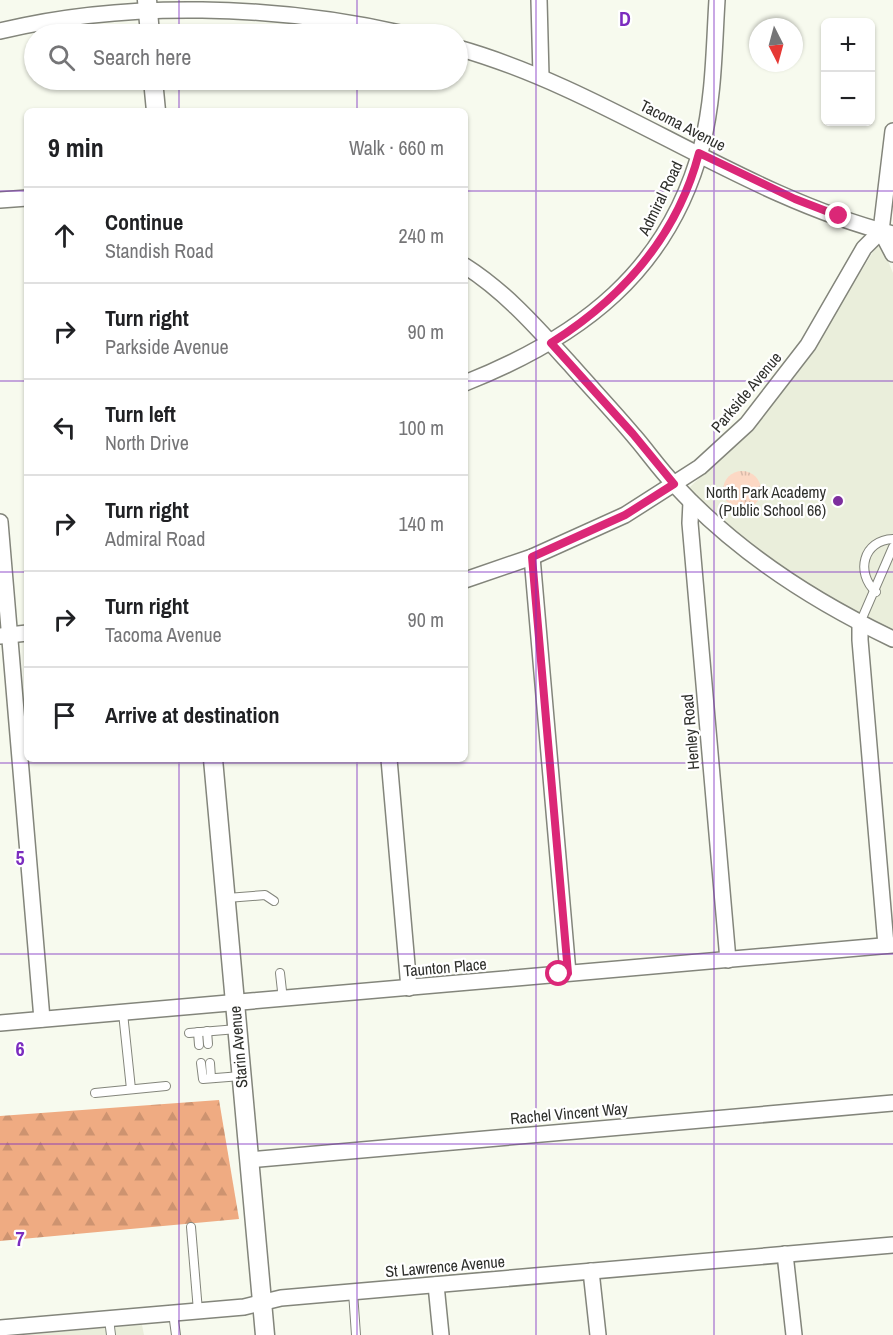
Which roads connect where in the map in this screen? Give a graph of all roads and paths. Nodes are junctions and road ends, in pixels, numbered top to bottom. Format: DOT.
graph roads {
  1 [pos="539,0"];
  2 [pos="717,0"];
  3 [pos="147,4"];
  4 [pos="29,24"];
  5 [pos="149,24"];
  6 [pos="348,24"];
  7 [pos="24,25"];
  8 [pos="0,31"];
  9 [pos="468,51"];
  10 [pos="541,76"];
  11 [pos="154,90"];
  12 [pos="156,108"];
  13 [pos="893,131"];
  14 [pos="699,153"];
  15 [pos="24,198"];
  16 [pos="0,200"];
  17 [pos="887,233"];
  18 [pos="893,254"];
  19 [pos="468,268"];
  20 [pos="551,343"];
  21 [pos="468,382"];
  22 [pos="674,484"];
  23 [pos="691,502"];
  24 [pos="0,522"];
  25 [pos="893,539"];
  26 [pos="893,547"];
  27 [pos="532,557"];
  28 [pos="468,579"];
  29 [pos="876,592"];
  30 [pos="860,623"];
  31 [pos="24,633"];
  32 [pos="5,635"];
  33 [pos="893,639"];
  34 [pos="213,762"];
  35 [pos="389,762"];
  36 [pos="225,898"];
  37 [pos="274,901"];
  38 [pos="890,945"];
  39 [pos="728,960"];
  40 [pos="280,973"];
  41 [pos="568,973"];
  42 [pos="409,988"];
  43 [pos="283,1000"];
  44 [pos="234,1004"];
  45 [pos="123,1013"];
  46 [pos="42,1019"];
  47 [pos="0,1023"];
  48 [pos="237,1029"];
  49 [pos="204,1044"];
  50 [pos="205,1063"];
  51 [pos="241,1076"];
  52 [pos="166,1086"];
  53 [pos="131,1089"];
  54 [pos="94,1093"];
  55 [pos="893,1103"];
  56 [pos="249,1160"];
  57 [pos="191,1227"];
  58 [pos="893,1245"];
  59 [pos="785,1254"];
  60 [pos="591,1272"];
  61 [pos="436,1285"];
  62 [pos="353,1292"];
  63 [pos="262,1302"];
  64 [pos="198,1311"];
  65 [pos="174,1313"];
  66 [pos="110,1318"];
  67 [pos="0,1328"];
  68 [pos="111,1335"];
  69 [pos="176,1335"];
  70 [pos="265,1335"];
  71 [pos="356,1335"];
  72 [pos="441,1335"];
  73 [pos="598,1335"];
  74 [pos="794,1335"];
  1 -- 10 [label="street"];
  2 -- 14 [label="street, Admiral Road"];
  3 -- 4 [label="street"];
  3 -- 5 [label="street"];
  3 -- 6 [label="street"];
  7 -- 8 [label="street"];
  9 -- 10 [label="street, Tacoma Avenue"];
  10 -- 14 [label="street, Tacoma Avenue"];
  11 -- 12 [label="street"];
  13 -- 17 [label="street"];
  14 -- 17 [label="street, Tacoma Avenue"];
  14 -- 20 [label="street, Admiral Road"];
  15 -- 16 [label="street"];
  17 -- 18 [label="street"];
  17 -- 22 [label="street, Parkside Avenue"];
  19 -- 20 [label="street"];
  20 -- 21 [label="street, Admiral Road"];
  20 -- 22 [label="street"];
  22 -- 23 [label="street"];
  22 -- 27 [label="street, Parkside Avenue"];
  23 -- 30 [label="street"];
  23 -- 39 [label="street, Henley Road"];
  24 -- 32 [label="street"];
  25 -- 29 [label="lane"];
  26 -- 29 [label="lane"];
  27 -- 28 [label="street, Parkside Avenue"];
  27 -- 41 [label="street"];
  29 -- 30 [label="lane"];
  30 -- 33 [label="street"];
  30 -- 38 [label="street"];
  31 -- 32 [label="street"];
  32 -- 46 [label="street"];
  34 -- 36 [label="street, Starin Avenue"];
  35 -- 42 [label="street"];
  36 -- 37 [label="lane"];
  36 -- 44 [label="street, Starin Avenue"];
  38 -- 39 [label="street, Taunton Place"];
  39 -- 41 [label="street, Taunton Place"];
  40 -- 43 [label="lane"];
  41 -- 42 [label="street, Taunton Place"];
  42 -- 43 [label="street, Taunton Place"];
  43 -- 44 [label="street, Taunton Place"];
  44 -- 45 [label="street, Taunton Place"];
  44 -- 48 [label="street, Starin Avenue"];
  45 -- 46 [label="street, Taunton Place"];
  45 -- 53 [label="lane"];
  46 -- 47 [label="street, Taunton Place"];
  48 -- 49 [label="lane"];
  48 -- 51 [label="street, Starin Avenue"];
  50 -- 51 [label="lane"];
  51 -- 56 [label="street, Starin Avenue"];
  52 -- 53 [label="lane"];
  53 -- 54 [label="lane"];
  55 -- 56 [label="street, Rachel Vincent Way"];
  56 -- 63 [label="street, Starin Avenue"];
  57 -- 64 [label="lane"];
  58 -- 59 [label="street, St Lawrence Avenue"];
  59 -- 60 [label="street, St Lawrence Avenue"];
  59 -- 74 [label="street"];
  60 -- 61 [label="street, St Lawrence Avenue"];
  60 -- 73 [label="street"];
  61 -- 62 [label="street, St Lawrence Avenue"];
  61 -- 72 [label="street"];
  62 -- 63 [label="street, St Lawrence Avenue"];
  62 -- 71 [label="lane"];
  63 -- 64 [label="street, St Lawrence Avenue"];
  63 -- 70 [label="street, Starin Avenue"];
  64 -- 65 [label="street, St Lawrence Avenue"];
  65 -- 66 [label="street, St Lawrence Avenue"];
  65 -- 69 [label="lane"];
  66 -- 67 [label="street, St Lawrence Avenue"];
  66 -- 68 [label="lane"];
}
